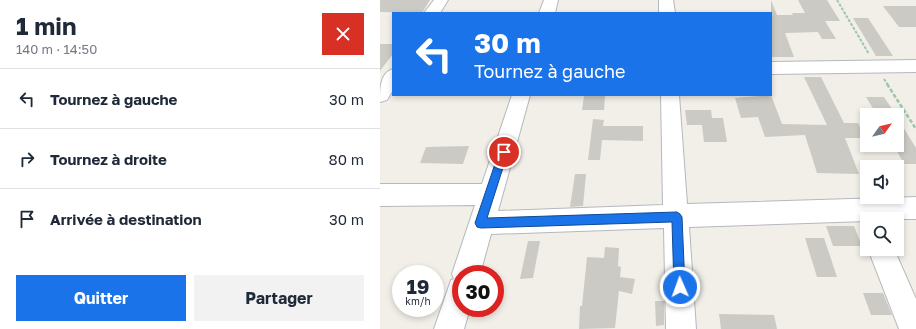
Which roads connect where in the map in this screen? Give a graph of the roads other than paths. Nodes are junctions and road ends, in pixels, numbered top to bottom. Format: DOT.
graph roads {
  1 [pos="441,0"];
  2 [pos="551,0"];
  3 [pos="666,0"];
  4 [pos="433,12"];
  5 [pos="547,12"];
  6 [pos="667,12"];
  7 [pos="916,66"];
  8 [pos="772,68"];
  9 [pos="392,77"];
  10 [pos="380,95"];
  11 [pos="521,96"];
  12 [pos="670,96"];
  13 [pos="490,194"];
  14 [pos="380,195"];
  15 [pos="916,208"];
  16 [pos="883,212"];
  17 [pos="860,214"];
  18 [pos="677,217"];
  19 [pos="481,223"];
  20 [pos="883,256"];
  21 [pos="469,265"];
  22 [pos="453,317"];
  23 [pos="449,329"];
  24 [pos="682,329"];
  25 [pos="914,329"];
  1 -- 4 [label="street"];
  2 -- 5 [label="street"];
  3 -- 6 [label="street"];
  7 -- 8 [label="street"];
  9 -- 10 [label="street"];
  11 -- 13 [label="street"];
  12 -- 18 [label="street"];
  13 -- 14 [label="street"];
  13 -- 19 [label="street"];
  15 -- 16 [label="street"];
  17 -- 18 [label="street"];
  18 -- 19 [label="street"];
  18 -- 24 [label="street"];
  19 -- 21 [label="street"];
  20 -- 25 [label="street"];
  22 -- 23 [label="street"];
}
